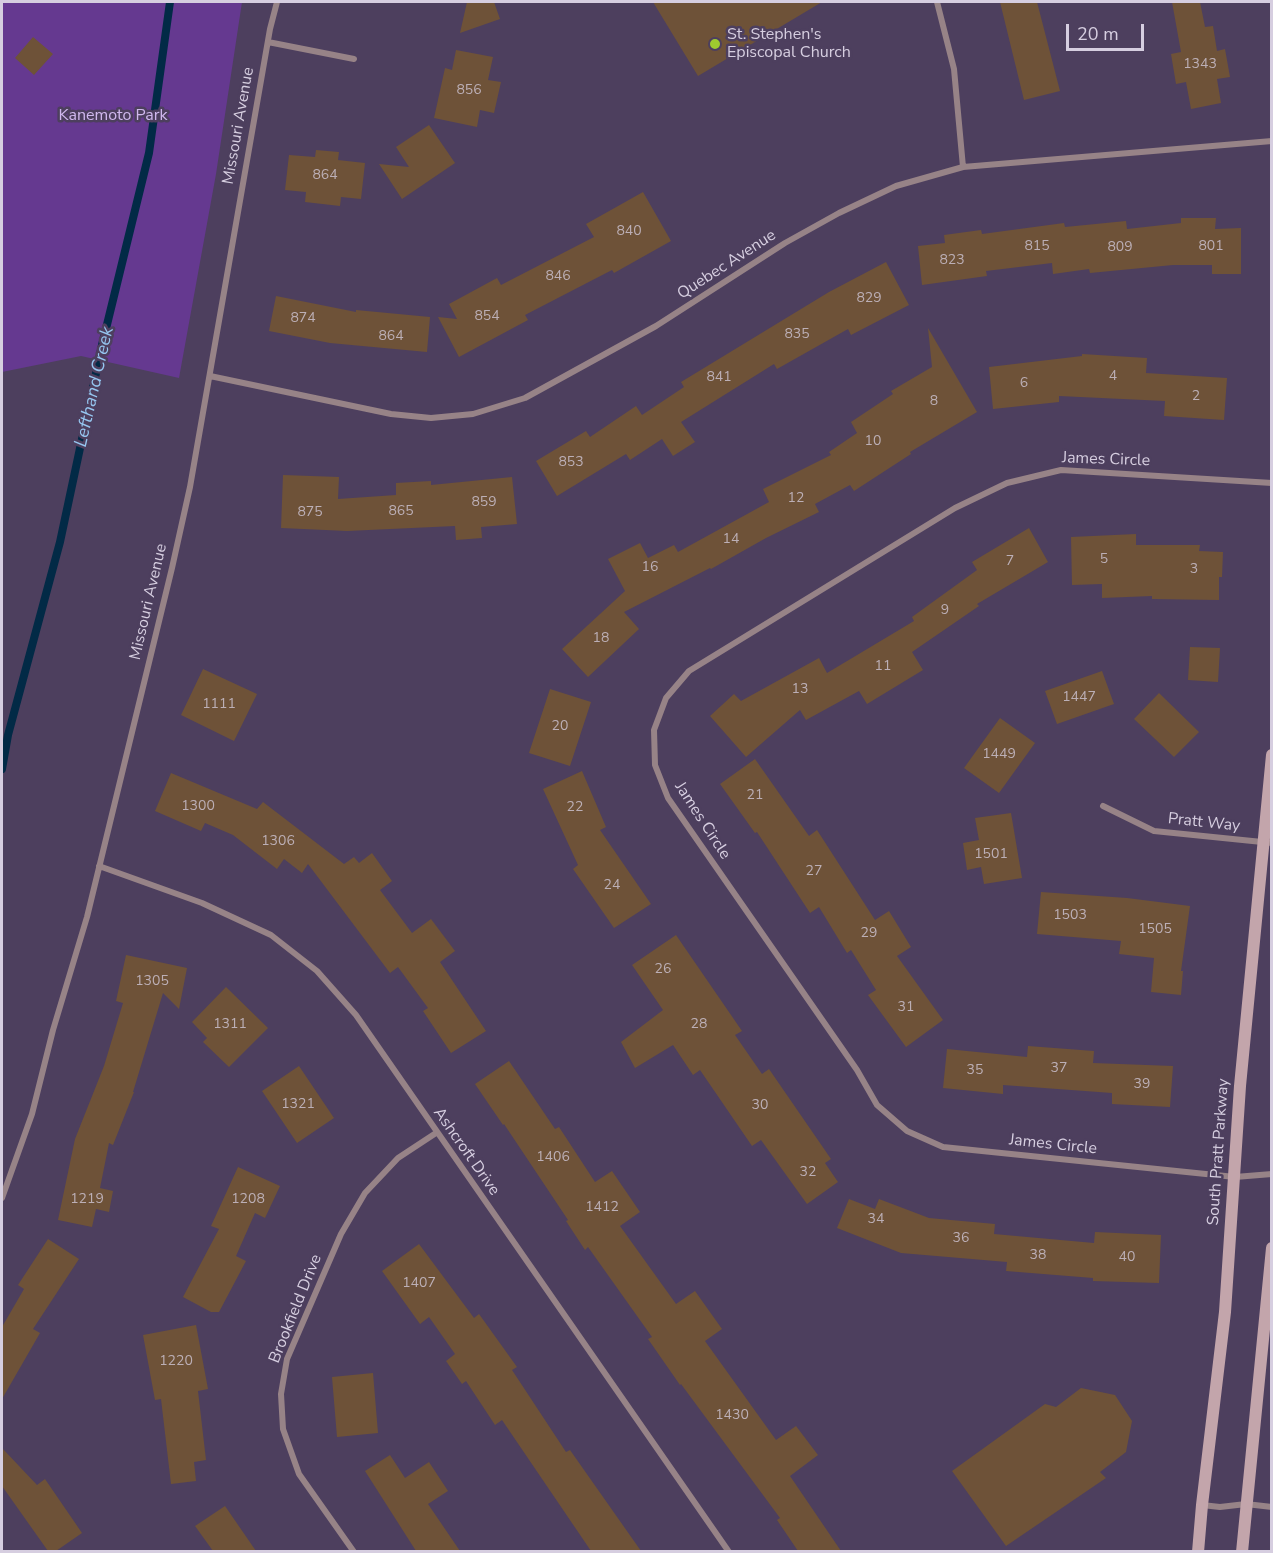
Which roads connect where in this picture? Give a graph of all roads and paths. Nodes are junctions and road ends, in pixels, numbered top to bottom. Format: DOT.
graph roads {
  1 [pos="277,2"];
  2 [pos="937,2"];
  3 [pos="268,42"];
  4 [pos="354,59"];
  5 [pos="1272,141"];
  6 [pos="963,167"];
  7 [pos="210,376"];
  8 [pos="1272,483"];
  9 [pos="1272,755"];
  10 [pos="1104,806"];
  11 [pos="1268,842"];
  12 [pos="99,866"];
  13 [pos="436,1133"];
  14 [pos="1272,1174"];
  15 [pos="1234,1177"];
  16 [pos="2,1198"];
  17 [pos="1272,1248"];
  18 [pos="1246,1504"];
  19 [pos="1202,1505"];
  20 [pos="1272,1507"];
  21 [pos="354,1551"];
  22 [pos="729,1551"];
  23 [pos="1198,1551"];
  24 [pos="1242,1551"];
  1 -- 3 [label="street, Missouri Avenue"];
  2 -- 6 [label="street"];
  3 -- 4 [label="street"];
  3 -- 7 [label="street, Missouri Avenue"];
  5 -- 6 [label="street, Quebec Avenue"];
  6 -- 7 [label="street, Quebec Avenue"];
  7 -- 12 [label="street, Missouri Avenue"];
  8 -- 15 [label="street, James Circle"];
  9 -- 11 [label="street, South Pratt Parkway"];
  10 -- 11 [label="street, Pratt Way"];
  11 -- 15 [label="street, South Pratt Parkway"];
  12 -- 13 [label="street, Ashcroft Drive"];
  12 -- 16 [label="street, Missouri Avenue"];
  13 -- 21 [label="street, Brookfield Drive"];
  13 -- 22 [label="street, Ashcroft Drive"];
  14 -- 15 [label="street, James Circle"];
  15 -- 19 [label="street, South Pratt Parkway"];
  17 -- 18 [label="street"];
  18 -- 19 [label="street"];
  18 -- 20 [label="street"];
  18 -- 24 [label="street"];
  19 -- 23 [label="street, South Pratt Parkway"];
}
